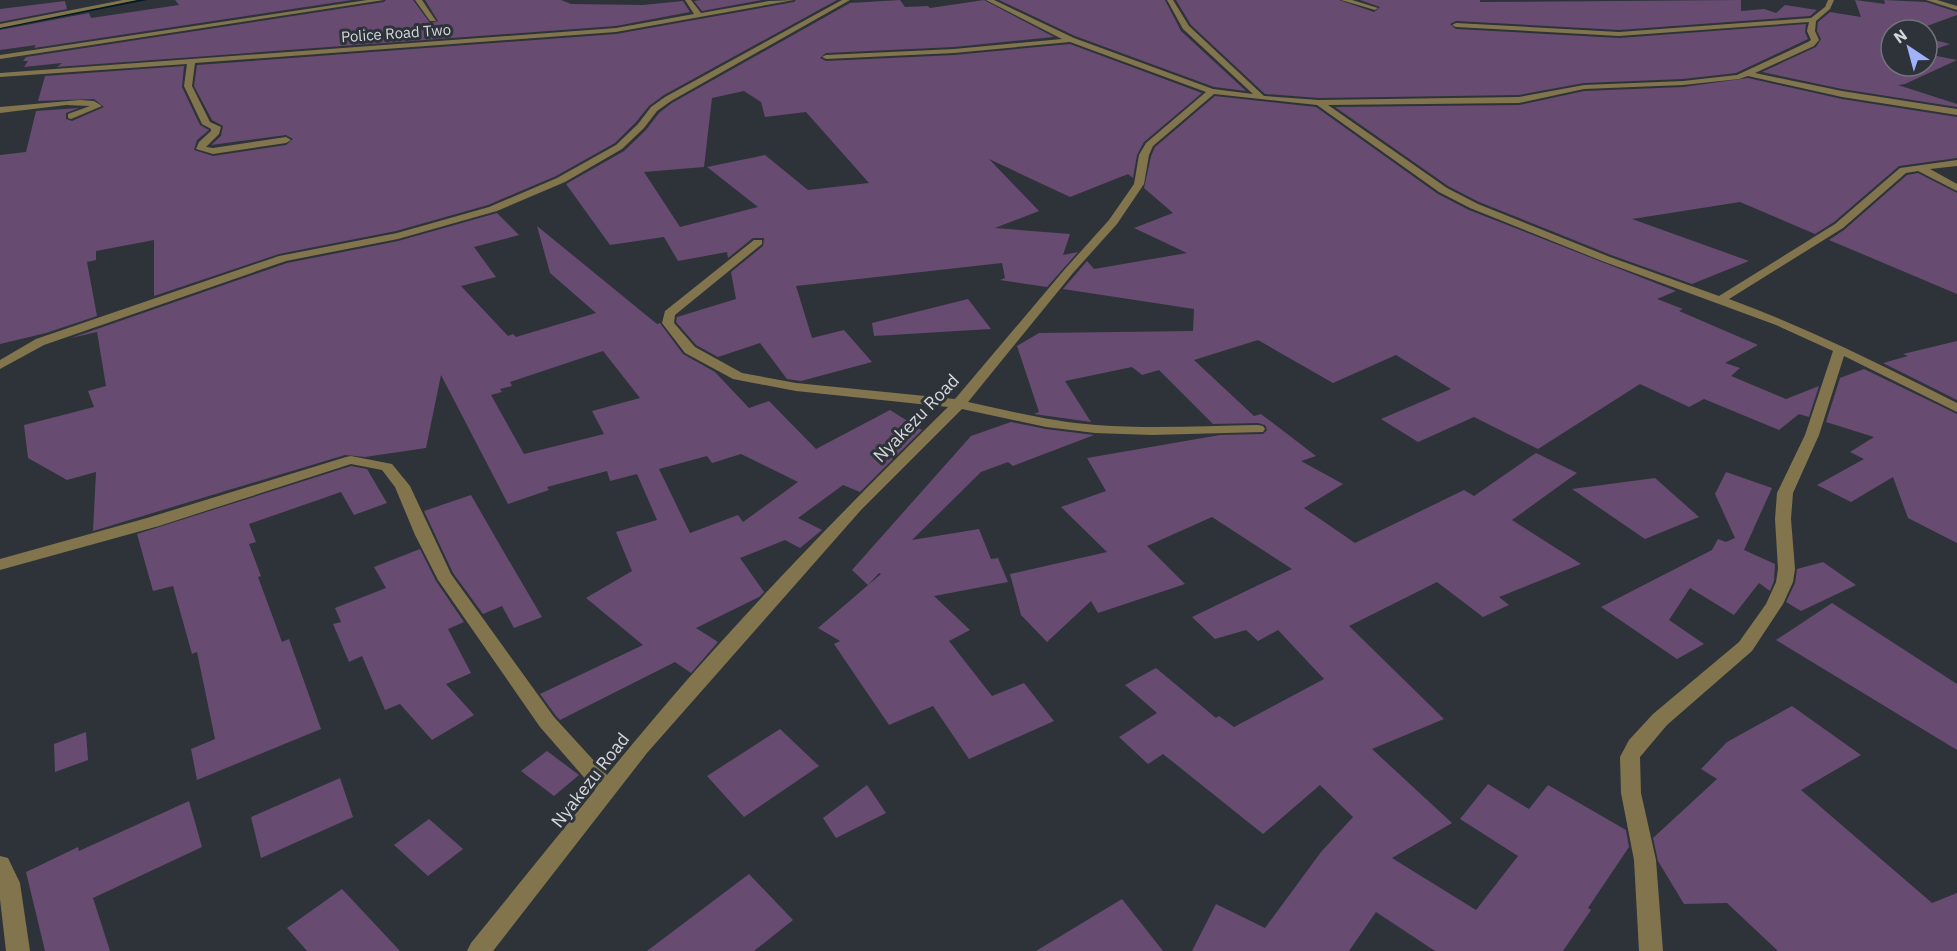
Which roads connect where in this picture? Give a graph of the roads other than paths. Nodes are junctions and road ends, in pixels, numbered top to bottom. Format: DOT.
graph roads {
  1 [pos="134,0"];
  2 [pos="381,0"];
  3 [pos="418,0"];
  4 [pos="688,0"];
  5 [pos="791,0"];
  6 [pos="848,0"];
  7 [pos="989,0"];
  8 [pos="1170,0"];
  9 [pos="1344,0"];
  10 [pos="1831,0"];
  11 [pos="1929,0"];
  12 [pos="1375,8"];
  13 [pos="1957,8"];
  14 [pos="699,16"];
  15 [pos="433,19"];
  16 [pos="1813,20"];
  17 [pos="1456,25"];
  18 [pos="0,26"];
  19 [pos="1071,39"];
  20 [pos="0,57"];
  21 [pos="826,57"];
  22 [pos="191,63"];
  23 [pos="1750,74"];
  24 [pos="0,75"];
  25 [pos="1212,91"];
  26 [pos="1262,98"];
  27 [pos="1319,103"];
  28 [pos="0,110"];
  29 [pos="1957,112"];
  30 [pos="71,116"];
  31 [pos="286,140"];
  32 [pos="1957,163"];
  33 [pos="1918,167"];
  34 [pos="1957,188"];
  35 [pos="758,242"];
  36 [pos="1720,300"];
  37 [pos="1840,349"];
  38 [pos="0,365"];
  39 [pos="960,404"];
  40 [pos="1957,408"];
  41 [pos="1258,429"];
  42 [pos="0,565"];
  43 [pos="606,788"];
  44 [pos="0,865"];
  45 [pos="18,951"];
  46 [pos="479,951"];
  47 [pos="1651,951"];
  1 -- 18 [label="street"];
  2 -- 20 [label="street"];
  3 -- 15 [label="street"];
  4 -- 14 [label="street"];
  5 -- 14 [label="street, Police Road Two"];
  6 -- 38 [label="street"];
  7 -- 19 [label="street"];
  8 -- 26 [label="street"];
  9 -- 12 [label="street"];
  10 -- 16 [label="street"];
  11 -- 13 [label="street"];
  14 -- 22 [label="street, Police Road Two"];
  16 -- 17 [label="street"];
  16 -- 23 [label="street"];
  19 -- 21 [label="street"];
  19 -- 25 [label="street"];
  22 -- 24 [label="street, Police Road Two"];
  22 -- 31 [label="street"];
  23 -- 27 [label="street"];
  23 -- 29 [label="street"];
  25 -- 26 [label="street"];
  25 -- 39 [label="street, Nyakezu Road"];
  26 -- 27 [label="street"];
  27 -- 36 [label="street"];
  28 -- 30 [label="street"];
  32 -- 33 [label="street"];
  33 -- 34 [label="street"];
  33 -- 36 [label="street"];
  35 -- 39 [label="street"];
  36 -- 37 [label="street"];
  37 -- 40 [label="street"];
  37 -- 47 [label="street"];
  39 -- 41 [label="street"];
  39 -- 43 [label="street, Nyakezu Road"];
  42 -- 43 [label="street"];
  43 -- 46 [label="street, Nyakezu Road"];
  44 -- 45 [label="street"];
}
